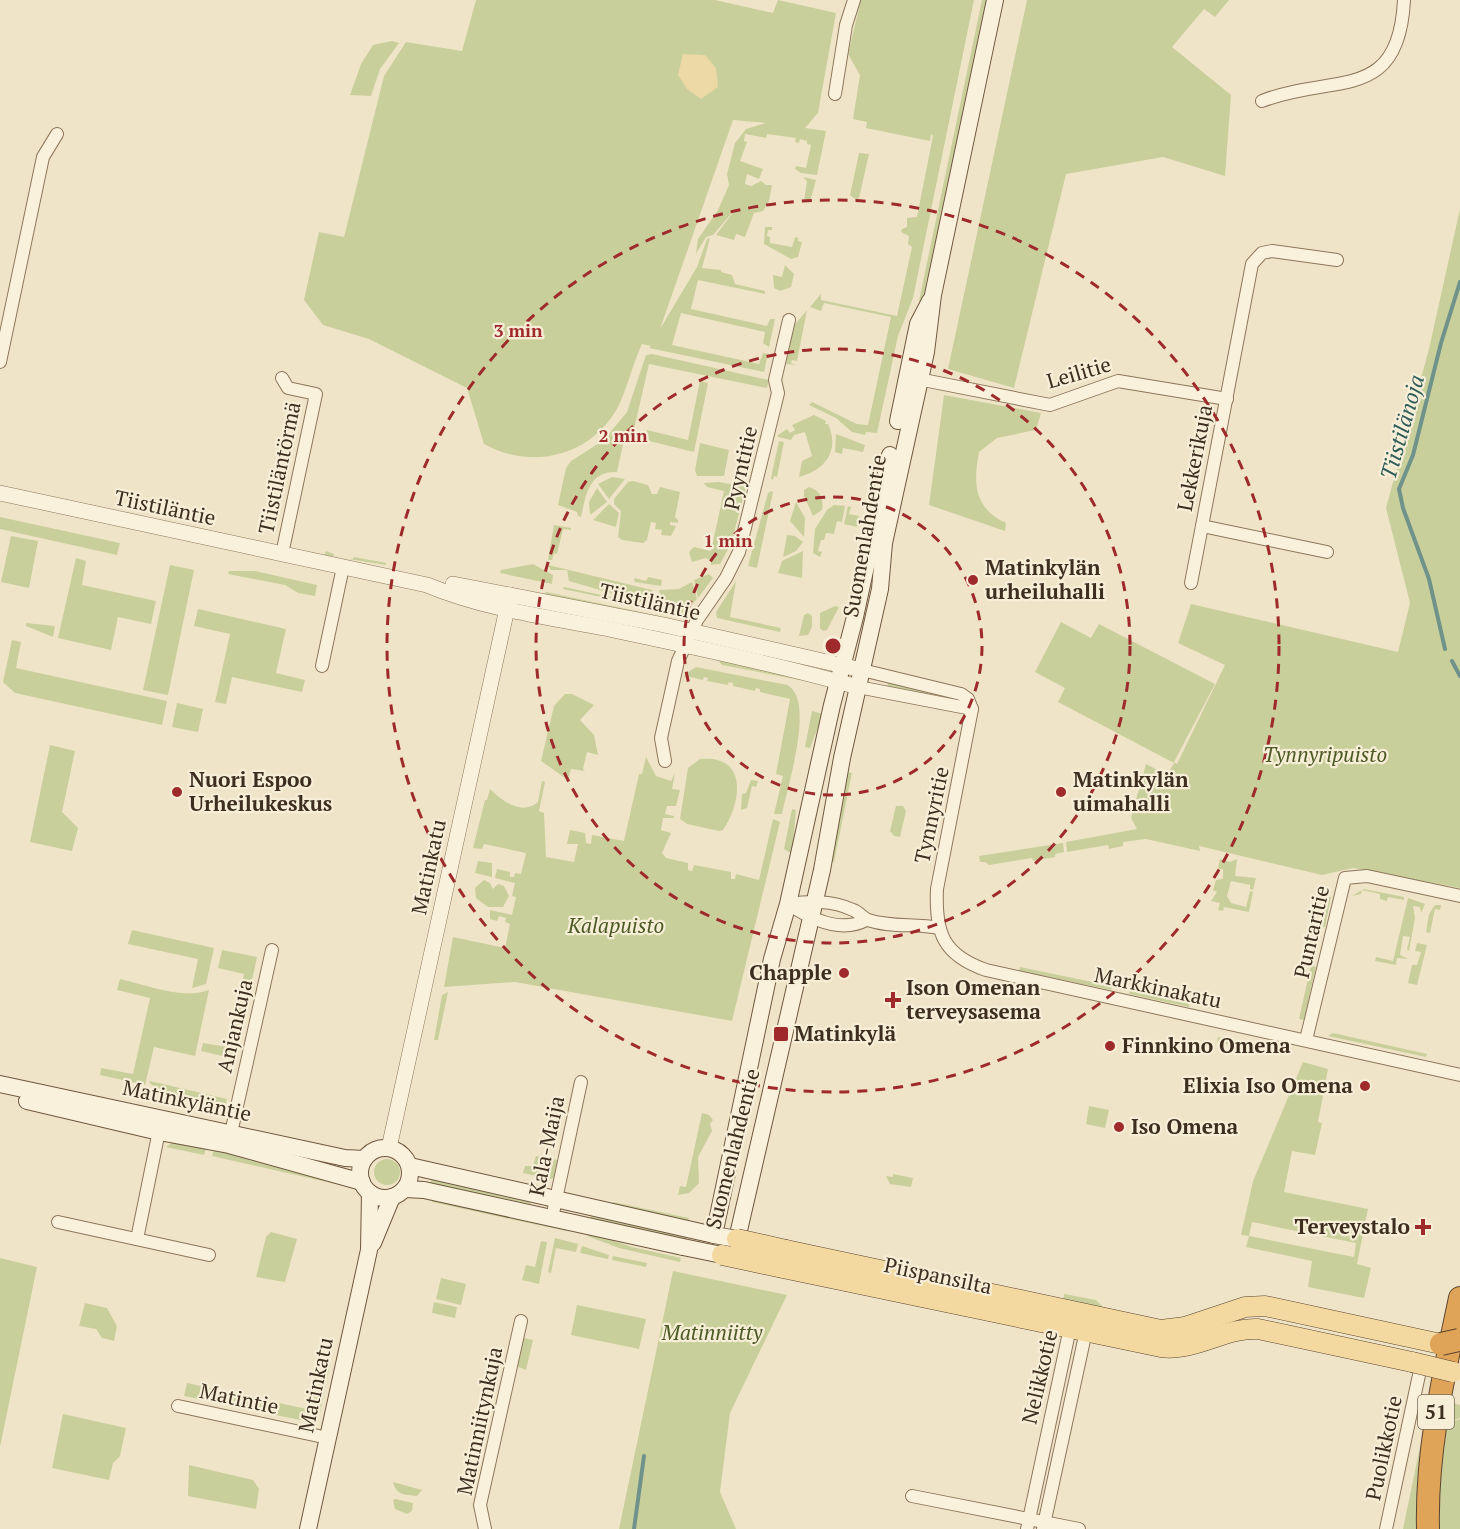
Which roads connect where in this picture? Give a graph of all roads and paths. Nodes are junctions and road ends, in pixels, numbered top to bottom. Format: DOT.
graph roads {
  1 [pos="854,0"];
  2 [pos="995,0"];
  3 [pos="1404,0"];
  4 [pos="835,94"];
  5 [pos="1262,101"];
  6 [pos="57,134"];
  7 [pos="1337,261"];
  8 [pos="789,320"];
  9 [pos="0,362"];
  10 [pos="282,378"];
  11 [pos="913,378"];
  12 [pos="1227,399"];
  13 [pos="0,494"];
  14 [pos="1202,526"];
  15 [pos="1327,552"];
  16 [pos="282,554"];
  17 [pos="343,567"];
  18 [pos="1191,583"];
  19 [pos="509,602"];
  20 [pos="686,639"];
  21 [pos="843,665"];
  22 [pos="322,666"];
  23 [pos="862,670"];
  24 [pos="838,682"];
  25 [pos="858,687"];
  26 [pos="972,710"];
  27 [pos="665,761"];
  28 [pos="1460,896"];
  29 [pos="815,901"];
  30 [pos="788,904"];
  31 [pos="811,919"];
  32 [pos="866,920"];
  33 [pos="939,928"];
  34 [pos="272,950"];
  35 [pos="1306,1040"];
  36 [pos="1460,1075"];
  37 [pos="581,1082"];
  38 [pos="0,1084"];
  39 [pos="0,1095"];
  40 [pos="82,1108"];
  41 [pos="160,1126"];
  42 [pos="230,1139"];
  43 [pos="389,1148"];
  44 [pos="364,1159"];
  45 [pos="410,1166"];
  46 [pos="366,1187"];
  47 [pos="399,1193"];
  48 [pos="556,1200"];
  49 [pos="552,1218"];
  50 [pos="58,1222"];
  51 [pos="714,1235"];
  52 [pos="137,1239"];
  53 [pos="737,1239"];
  54 [pos="369,1250"];
  55 [pos="209,1255"];
  56 [pos="722,1255"];
  57 [pos="784,1259"];
  58 [pos="1460,1298"];
  59 [pos="521,1321"];
  60 [pos="1079,1324"];
  61 [pos="1456,1344"];
  62 [pos="1416,1368"];
  63 [pos="1456,1374"];
  64 [pos="178,1406"];
  65 [pos="328,1438"];
  66 [pos="912,1496"];
  67 [pos="1028,1525"];
  68 [pos="1043,1526"];
  69 [pos="308,1529"];
  70 [pos="485,1529"];
  71 [pos="1079,1529"];
  72 [pos="1386,1529"];
  73 [pos="1428,1529"];
  1 -- 4 [label="street"];
  2 -- 11 [label="main road, Suomenlahdentie"];
  3 -- 5 [label="street"];
  6 -- 9 [label="street"];
  7 -- 12 [label="street, Lekkerikuja"];
  8 -- 20 [label="street, Pyyntitie"];
  10 -- 16 [label="street, Tiistiläntörmä"];
  11 -- 12 [label="street, Leilitie"];
  11 -- 21 [label="main road, Suomenlahdentie"];
  11 -- 23 [label="main road, Suomenlahdentie"];
  12 -- 14 [label="street, Lekkerikuja"];
  13 -- 16 [label="street, Tiistiläntie"];
  14 -- 15 [label="street, Lekkerikuja"];
  14 -- 18 [label="street, Lekkerikuja"];
  16 -- 17 [label="street, Tiistiläntie"];
  17 -- 19 [label="street, Tiistiläntie"];
  17 -- 22 [label="street"];
  19 -- 20 [label="street, Tiistiläntie"];
  19 -- 43 [label="street, Matinkatu"];
  20 -- 21 [label="street, Tiistiläntie"];
  20 -- 24 [label="street, Tiistiläntie"];
  20 -- 27 [label="street"];
  21 -- 23 [label="street, Tiistiläntie"];
  21 -- 24 [label="main road, Suomenlahdentie"];
  23 -- 25 [label="main road, Suomenlahdentie"];
  23 -- 26 [label="street"];
  24 -- 25 [label="street, Tiistiläntie"];
  24 -- 30 [label="main road, Suomenlahdentie"];
  25 -- 26 [label="street"];
  25 -- 29 [label="main road, Suomenlahdentie"];
  26 -- 33 [label="street, Tynnyritie"];
  28 -- 35 [label="street, Puntaritie"];
  29 -- 30 [label="street"];
  29 -- 31 [label="main road, Suomenlahdentie"];
  29 -- 32 [label="street"];
  30 -- 31 [label="street"];
  30 -- 51 [label="main road, Suomenlahdentie"];
  31 -- 32 [label="street"];
  31 -- 53 [label="main road, Suomenlahdentie"];
  32 -- 33 [label="street"];
  33 -- 35 [label="street, Markkinakatu"];
  34 -- 42 [label="street, Anjankuja"];
  35 -- 36 [label="street, Markkinakatu"];
  37 -- 48 [label="street, Kala-Maija"];
  38 -- 40 [label="main road, Matinkyläntie"];
  39 -- 40 [label="main road, Matinkyläntie"];
  40 -- 41 [label="main road, Matinkyläntie"];
  41 -- 42 [label="main road, Matinkyläntie"];
  41 -- 52 [label="street"];
  42 -- 44 [label="main road, Matinkyläntie"];
  42 -- 46 [label="main road, Matinkyläntie"];
  43 -- 44 [label="main road"];
  43 -- 45 [label="main road"];
  44 -- 46 [label="main road"];
  45 -- 47 [label="main road"];
  45 -- 48 [label="main road, Piispansilta"];
  46 -- 47 [label="main road"];
  46 -- 54 [label="main road, Matinkatu"];
  47 -- 49 [label="main road, Piispansilta"];
  47 -- 54 [label="main road, Matinkatu"];
  48 -- 49 [label="street, Kala-Maija"];
  48 -- 51 [label="main road, Piispansilta"];
  49 -- 56 [label="main road, Piispansilta, bridge"];
  50 -- 52 [label="street"];
  51 -- 53 [label="main road, Piispansilta, bridge"];
  51 -- 56 [label="main road, Suomenlahdentie"];
  52 -- 55 [label="street"];
  53 -- 56 [label="main road, Suomenlahdentie"];
  53 -- 57 [label="main road, Piispansilta, bridge"];
  54 -- 65 [label="main road, Matinkatu"];
  56 -- 57 [label="main road, Piispansilta, bridge"];
  57 -- 60 [label="main road, Piispansilta"];
  58 -- 73 [label="highway, 51"];
  59 -- 70 [label="street, Matinniitynkuja"];
  60 -- 61 [label="main road, Piispansilta"];
  60 -- 62 [label="main road, Piispansilta"];
  60 -- 67 [label="street, Nelikkotie"];
  60 -- 68 [label="street, Nelikkotie"];
  62 -- 63 [label="main road, Piispansilta, bridge"];
  62 -- 72 [label="street, Puolikkotie"];
  64 -- 65 [label="street, Matintie"];
  65 -- 69 [label="main road, Matinkatu"];
  66 -- 67 [label="street"];
  67 -- 68 [label="street"];
  68 -- 71 [label="street"];
}
